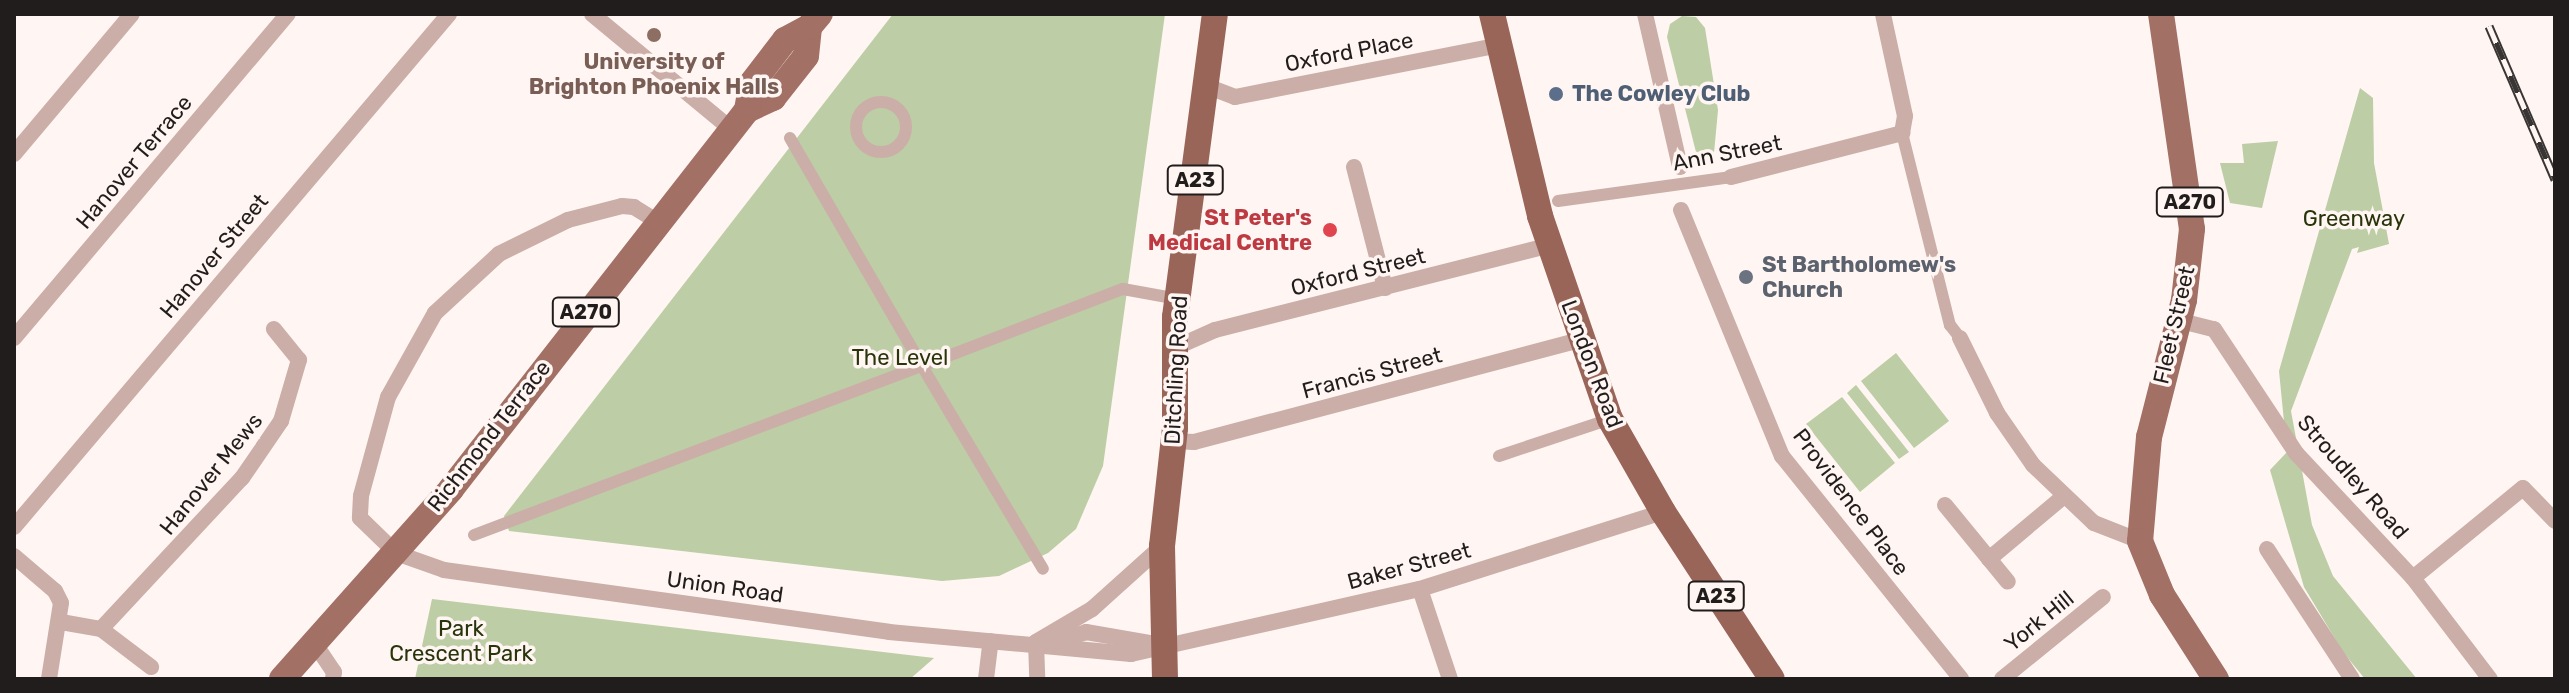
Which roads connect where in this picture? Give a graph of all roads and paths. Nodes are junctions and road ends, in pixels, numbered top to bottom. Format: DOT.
graph roads {
  1 [pos="132,14"];
  2 [pos="288,14"];
  3 [pos="449,14"];
  4 [pos="592,14"];
  5 [pos="1215,14"];
  6 [pos="1492,14"];
  7 [pos="1645,14"];
  8 [pos="1883,14"];
  9 [pos="2161,14"];
  10 [pos="814,20"];
  11 [pos="1500,45"];
  12 [pos="1209,87"];
  13 [pos="880,102"];
  14 [pos="740,120"];
  15 [pos="1902,133"];
  16 [pos="790,138"];
  17 [pos="14,154"];
  18 [pos="1354,167"];
  19 [pos="1680,167"];
  20 [pos="1731,177"];
  21 [pos="1680,186"];
  22 [pos="1558,201"];
  23 [pos="1681,210"];
  24 [pos="658,222"];
  25 [pos="1550,245"];
  26 [pos="1385,288"];
  27 [pos="1178,299"];
  28 [pos="2177,320"];
  29 [pos="274,329"];
  30 [pos="14,338"];
  31 [pos="1960,338"];
  32 [pos="1580,340"];
  33 [pos="1179,346"];
  34 [pos="922,366"];
  35 [pos="1610,419"];
  36 [pos="1174,441"];
  37 [pos="1499,456"];
  38 [pos="2063,497"];
  39 [pos="1945,505"];
  40 [pos="1663,512"];
  41 [pos="2555,521"];
  42 [pos="14,527"];
  43 [pos="474,535"];
  44 [pos="2140,541"];
  45 [pos="1162,546"];
  46 [pos="2267,549"];
  47 [pos="396,553"];
  48 [pos="14,556"];
  49 [pos="1989,559"];
  50 [pos="1043,569"];
  51 [pos="2413,578"];
  52 [pos="2008,582"];
  53 [pos="1420,589"];
  54 [pos="2103,597"];
  55 [pos="61,622"];
  56 [pos="101,629"];
  57 [pos="991,641"];
  58 [pos="1044,643"];
  59 [pos="315,644"];
  60 [pos="1161,645"];
  61 [pos="151,667"];
  62 [pos="49,679"];
  63 [pos="282,679"];
  64 [pos="333,679"];
  65 [pos="986,679"];
  66 [pos="1037,679"];
  67 [pos="1165,679"];
  68 [pos="1450,679"];
  69 [pos="1772,679"];
  70 [pos="1961,679"];
  71 [pos="2002,679"];
  72 [pos="2216,679"];
  73 [pos="2352,679"];
  74 [pos="2490,679"];
  1 -- 17 [label="street"];
  2 -- 30 [label="street, Hanover Terrace"];
  3 -- 42 [label="street, Hanover Street"];
  4 -- 14 [label="street"];
  5 -- 12 [label="highway, Ditchling Road / A23"];
  6 -- 11 [label="highway, London Road / A23"];
  7 -- 19 [label="street, Providence Place"];
  8 -- 15 [label="street"];
  9 -- 28 [label="main road, Fleet Street / A270"];
  10 -- 14 [label="main road, Richmond Terrace / A270"];
  11 -- 12 [label="street, Oxford Place"];
  11 -- 25 [label="highway, London Road / A23"];
  12 -- 27 [label="highway, Ditchling Road / A23"];
  13 -- 13 [label="street"];
  14 -- 24 [label="main road, Richmond Terrace / A270"];
  15 -- 20 [label="street, Ann Street"];
  15 -- 31 [label="street"];
  16 -- 34 [label="street"];
  18 -- 26 [label="street"];
  19 -- 21 [label="street, Providence Place"];
  20 -- 21 [label="street, Ann Street"];
  21 -- 22 [label="street, Ann Street"];
  21 -- 23 [label="street, Providence Place"];
  23 -- 70 [label="street, Providence Place"];
  24 -- 47 [label="main road, Richmond Terrace / A270"];
  24 -- 47 [label="street"];
  25 -- 26 [label="street, Oxford Street"];
  25 -- 32 [label="highway, London Road / A23"];
  26 -- 33 [label="street, Oxford Street"];
  27 -- 33 [label="highway, Ditchling Road / A23"];
  27 -- 34 [label="street"];
  28 -- 44 [label="main road, Fleet Street / A270"];
  28 -- 51 [label="street, Stroudley Road"];
  29 -- 56 [label="street, Hanover Mews"];
  31 -- 38 [label="street"];
  32 -- 35 [label="highway, London Road / A23"];
  32 -- 36 [label="street, Francis Street"];
  33 -- 36 [label="highway, Ditchling Road / A23"];
  34 -- 43 [label="street"];
  34 -- 50 [label="street"];
  35 -- 37 [label="street"];
  35 -- 40 [label="highway, London Road / A23"];
  36 -- 45 [label="highway, Ditchling Road / A23"];
  38 -- 44 [label="street"];
  38 -- 49 [label="street"];
  39 -- 49 [label="street"];
  40 -- 53 [label="street, Baker Street"];
  40 -- 69 [label="highway, London Road / A23"];
  41 -- 51 [label="street"];
  44 -- 72 [label="main road, A270"];
  45 -- 58 [label="street"];
  45 -- 60 [label="highway, Ditchling Road / A23"];
  46 -- 73 [label="street"];
  47 -- 57 [label="street, Union Road"];
  47 -- 59 [label="main road, Richmond Terrace / A270"];
  48 -- 55 [label="street"];
  49 -- 52 [label="street"];
  51 -- 74 [label="street, Stroudley Road"];
  53 -- 60 [label="street, Baker Street"];
  53 -- 68 [label="street"];
  54 -- 71 [label="street, York Hill"];
  55 -- 56 [label="street"];
  55 -- 62 [label="street"];
  56 -- 61 [label="street"];
  57 -- 58 [label="street, Union Road"];
  57 -- 65 [label="street"];
  58 -- 60 [label="street, Union Road"];
  58 -- 66 [label="street"];
  59 -- 63 [label="main road, Richmond Terrace / A270"];
  59 -- 64 [label="street"];
  60 -- 67 [label="highway, Ditchling Road / A23"];
}
